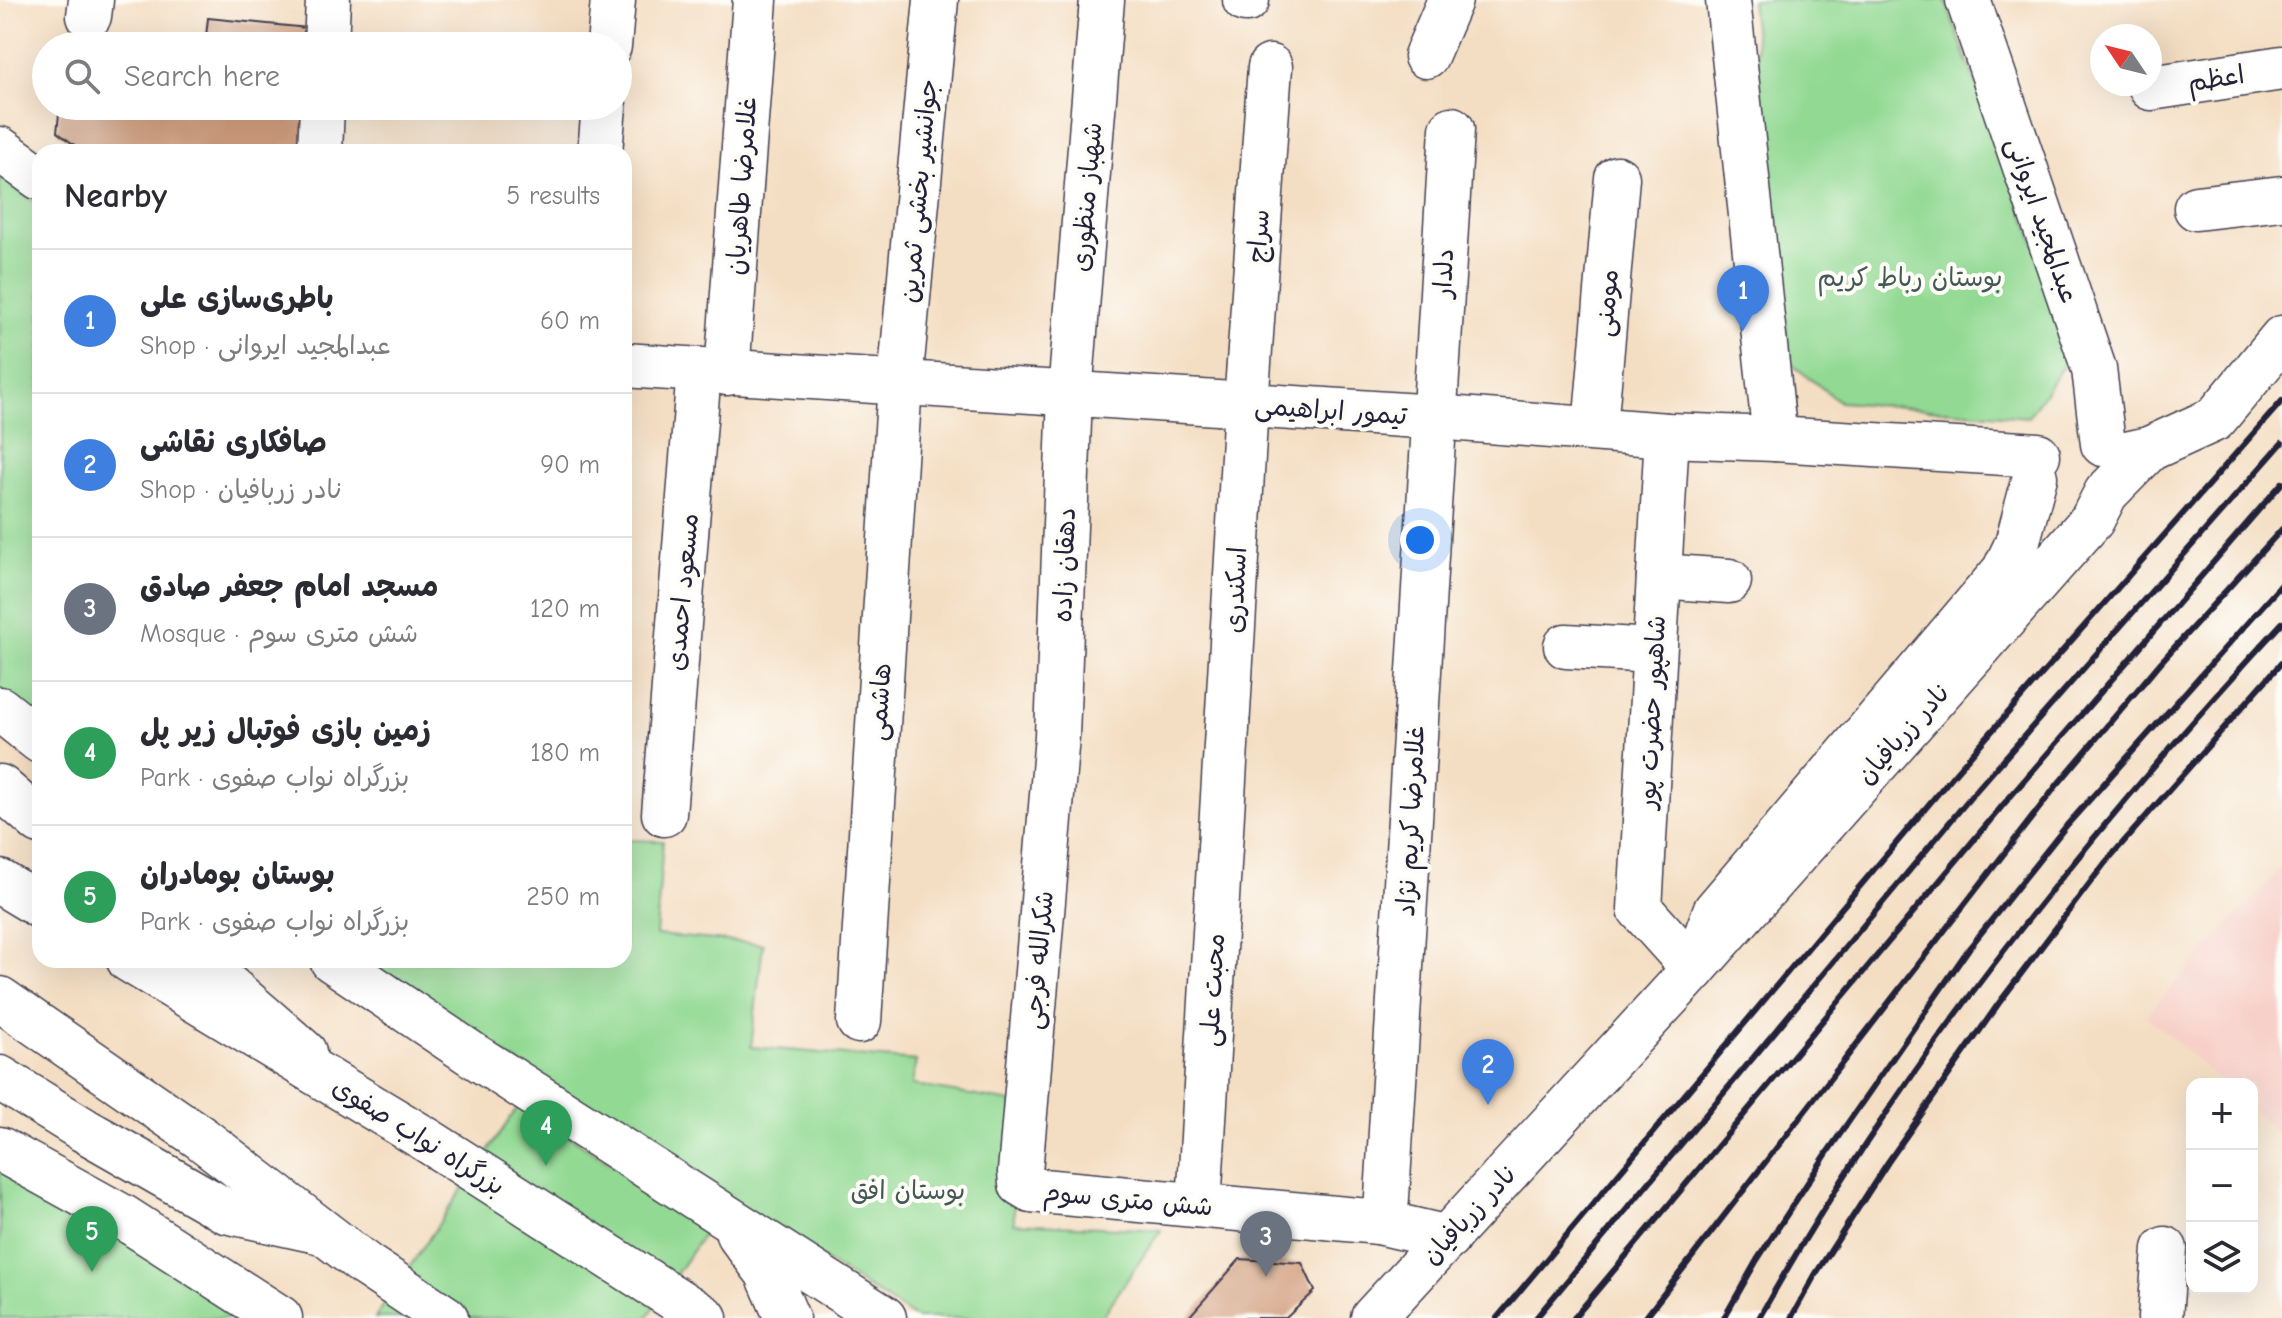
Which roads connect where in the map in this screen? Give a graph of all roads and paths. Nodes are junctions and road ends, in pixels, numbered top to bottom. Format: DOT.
graph roads {
  1 [pos="328,0"];
  2 [pos="613,0"];
  3 [pos="755,0"];
  4 [pos="936,0"];
  5 [pos="1102,0"];
  6 [pos="1450,0"];
  7 [pos="1728,0"];
  8 [pos="1968,0"];
  9 [pos="327,32"];
  10 [pos="610,32"];
  11 [pos="1426,56"];
  12 [pos="1270,67"];
  13 [pos="2282,68"];
  14 [pos="2162,86"];
  15 [pos="321,120"];
  16 [pos="603,120"];
  17 [pos="1452,129"];
  18 [pos="320,144"];
  19 [pos="601,144"];
  20 [pos="0,149"];
  21 [pos="32,172"];
  22 [pos="1617,178"];
  23 [pos="2282,198"];
  24 [pos="2196,208"];
  25 [pos="2282,338"];
  26 [pos="632,366"];
  27 [pos="713,372"];
  28 [pos="900,383"];
  29 [pos="1070,394"];
  30 [pos="1246,405"];
  31 [pos="1435,417"];
  32 [pos="1595,428"];
  33 [pos="1667,435"];
  34 [pos="1775,439"];
  35 [pos="2117,461"];
  36 [pos="2036,466"];
  37 [pos="1659,576"];
  38 [pos="1729,581"];
  39 [pos="1566,646"];
  40 [pos="1654,651"];
  41 [pos="0,709"];
  42 [pos="32,735"];
  43 [pos="1057,736"];
  44 [pos="1225,775"];
  45 [pos="0,787"];
  46 [pos="664,814"];
  47 [pos="32,815"];
  48 [pos="0,821"];
  49 [pos="32,839"];
  50 [pos="0,882"];
  51 [pos="32,901"];
  52 [pos="142,968"];
  53 [pos="207,968"];
  54 [pos="344,968"];
  55 [pos="1694,969"];
  56 [pos="0,999"];
  57 [pos="859,1021"];
  58 [pos="2,1080"];
  59 [pos="357,1098"];
  60 [pos="0,1149"];
  61 [pos="1021,1184"];
  62 [pos="1199,1205"];
  63 [pos="723,1214"];
  64 [pos="1379,1222"];
  65 [pos="322,1232"];
  66 [pos="1448,1238"];
  67 [pos="2165,1249"];
  68 [pos="280,1318"];
  69 [pos="446,1318"];
  70 [pos="705,1318"];
  71 [pos="787,1318"];
  72 [pos="884,1318"];
  73 [pos="1373,1318"];
  74 [pos="2160,1318"];
  1 -- 9 [label="main road"];
  2 -- 10 [label="main road"];
  3 -- 27 [label="main road, غلامرضا طاهریان"];
  4 -- 28 [label="main road, جوانشیر بخشی ثمرین"];
  5 -- 29 [label="main road, شهباز منظوری"];
  6 -- 11 [label="main road"];
  7 -- 34 [label="main road"];
  8 -- 35 [label="main road, عبدالمجید ایروانی"];
  12 -- 30 [label="main road, سراج"];
  13 -- 14 [label="main road, اعظم"];
  15 -- 18 [label="main road"];
  16 -- 19 [label="main road"];
  17 -- 31 [label="main road, دلدار"];
  20 -- 21 [label="main road"];
  22 -- 32 [label="main road, مومنی"];
  23 -- 24 [label="main road"];
  25 -- 35 [label="main road"];
  26 -- 27 [label="main road, تیمور ابراهیمی"];
  27 -- 28 [label="main road, تیمور ابراهیمی"];
  27 -- 46 [label="main road, مسعود احمدی"];
  28 -- 29 [label="main road, تیمور ابراهیمی"];
  28 -- 57 [label="main road, هاشمی"];
  29 -- 30 [label="main road, تیمور ابراهیمی"];
  29 -- 43 [label="main road, دهقان زاده"];
  30 -- 31 [label="main road, تیمور ابراهیمی"];
  30 -- 44 [label="main road, اسکندری"];
  31 -- 32 [label="main road, تیمور ابراهیمی"];
  31 -- 64 [label="main road, غلامرضا کریم نژاد"];
  32 -- 33 [label="main road, تیمور ابراهیمی"];
  33 -- 34 [label="main road, تیمور ابراهیمی"];
  33 -- 37 [label="main road, شاهپور حضرت پور"];
  34 -- 36 [label="main road, تیمور ابراهیمی"];
  35 -- 36 [label="main road"];
  35 -- 36 [label="main road"];
  35 -- 55 [label="main road, نادر زربافیان"];
  36 -- 55 [label="main road, نادر زربافیان"];
  37 -- 38 [label="main road"];
  37 -- 40 [label="main road, شاهپور حضرت پور"];
  39 -- 40 [label="main road"];
  40 -- 55 [label="main road, شاهپور حضرت پور"];
  41 -- 42 [label="main road"];
  43 -- 61 [label="main road, شکرالله فرجی"];
  44 -- 62 [label="main road, محبت علی"];
  45 -- 47 [label="main road"];
  48 -- 49 [label="main road"];
  50 -- 51 [label="main road"];
  52 -- 59 [label="main road, بزرگراه نواب صفوی"];
  53 -- 59 [label="main road"];
  54 -- 63 [label="main road"];
  55 -- 66 [label="main road, نادر زربافیان"];
  56 -- 65 [label="main road"];
  58 -- 65 [label="main road"];
  59 -- 70 [label="main road, بزرگراه نواب صفوی"];
  60 -- 68 [label="main road"];
  61 -- 62 [label="main road, شش متری سوم"];
  62 -- 64 [label="main road, شش متری سوم"];
  63 -- 71 [label="main road"];
  63 -- 72 [label="main road"];
  64 -- 66 [label="main road, شش متری سوم"];
  65 -- 69 [label="main road"];
  66 -- 73 [label="main road, نادر زربافیان"];
  67 -- 74 [label="main road"];
}
